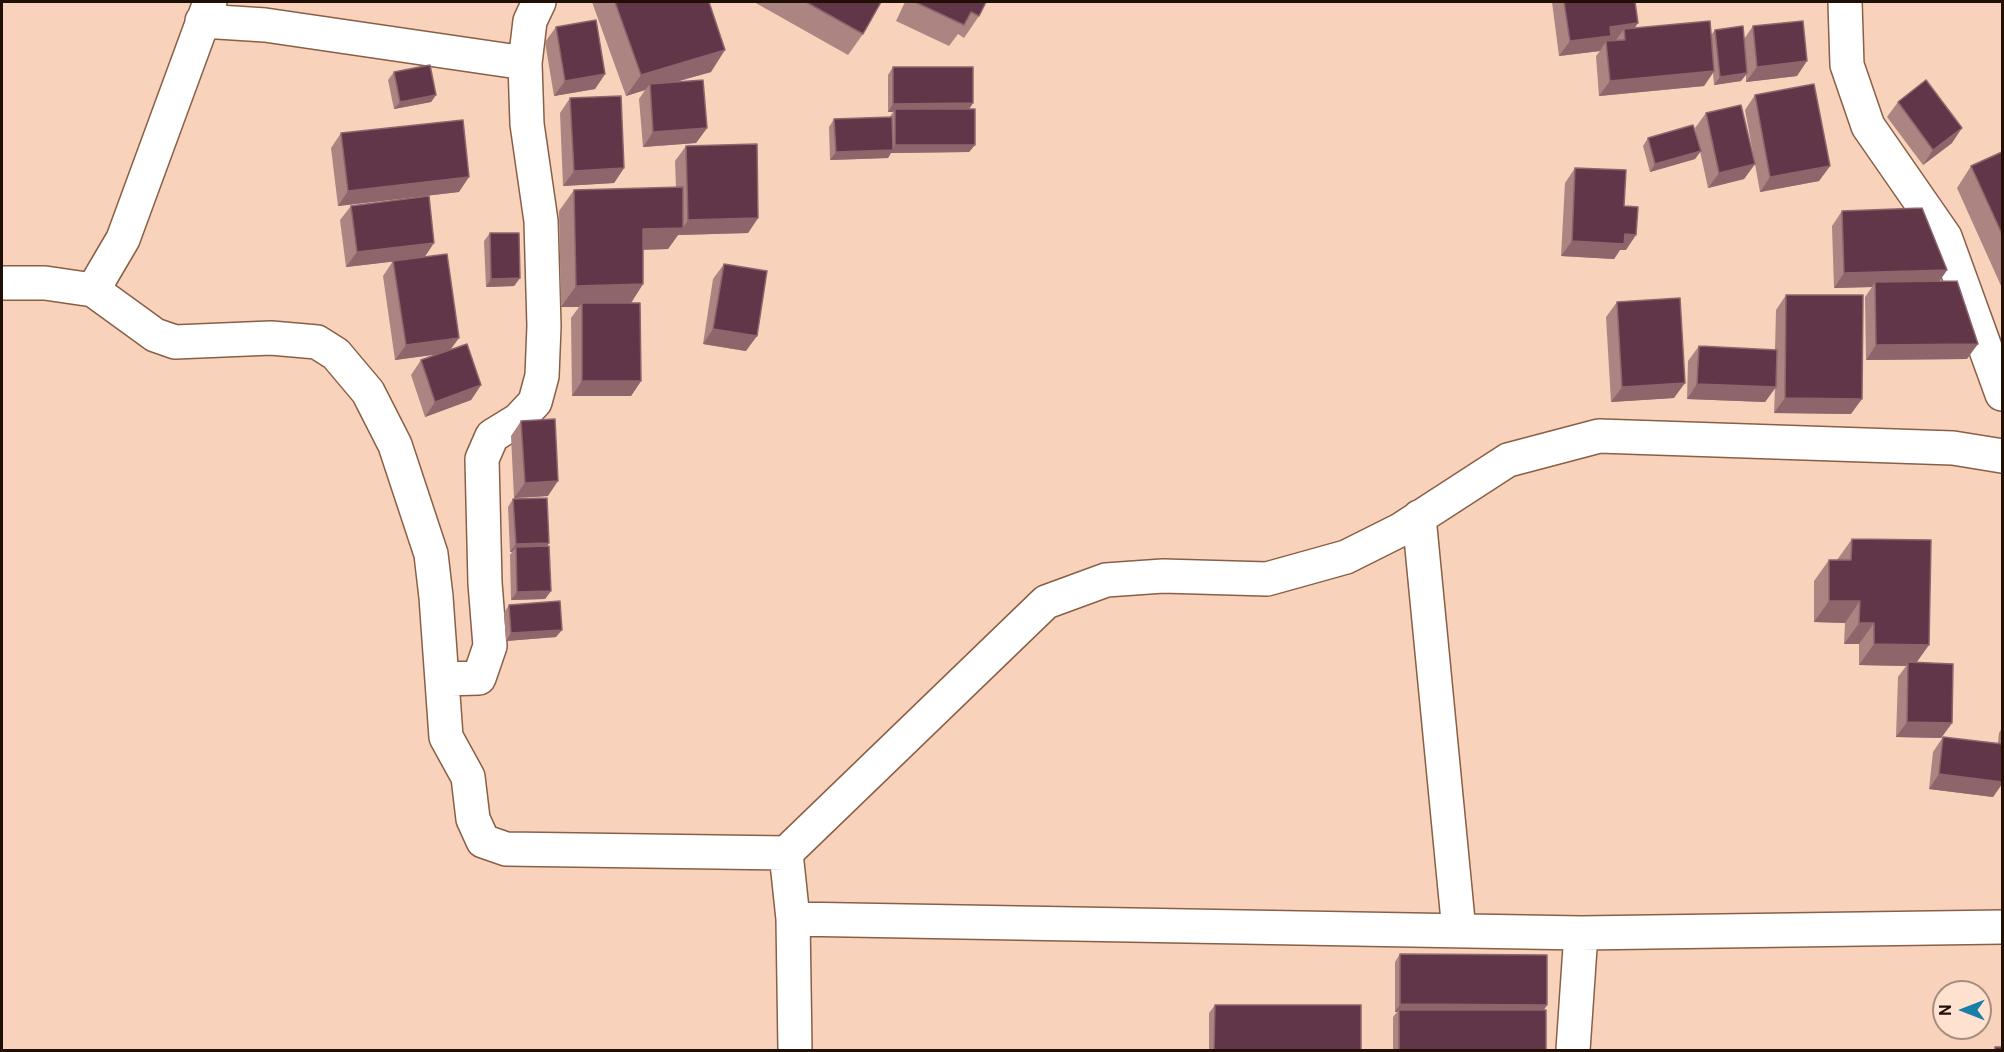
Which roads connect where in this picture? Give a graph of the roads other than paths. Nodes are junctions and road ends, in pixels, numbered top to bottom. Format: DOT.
graph roads {
  1 [pos="539,2"];
  2 [pos="1845,2"];
  3 [pos="206,11"];
  4 [pos="525,63"];
  5 [pos="2,283"];
  6 [pos="93,291"];
  7 [pos="2002,394"];
  8 [pos="2002,456"];
  9 [pos="1419,518"];
  10 [pos="442,679"];
  11 [pos="786,853"];
  12 [pos="792,918"];
  13 [pos="2002,927"];
  14 [pos="1459,931"];
  15 [pos="1581,933"];
  16 [pos="795,1050"];
  17 [pos="1573,1050"];
  1 -- 4 [label="street"];
  2 -- 7 [label="street"];
  3 -- 4 [label="street"];
  3 -- 6 [label="street"];
  4 -- 10 [label="street"];
  5 -- 6 [label="street"];
  6 -- 10 [label="street"];
  8 -- 9 [label="street"];
  9 -- 11 [label="street"];
  9 -- 14 [label="street"];
  10 -- 11 [label="street"];
  11 -- 12 [label="street"];
  12 -- 14 [label="street"];
  12 -- 16 [label="street"];
  13 -- 15 [label="street"];
  14 -- 15 [label="street"];
  15 -- 17 [label="street"];
}
